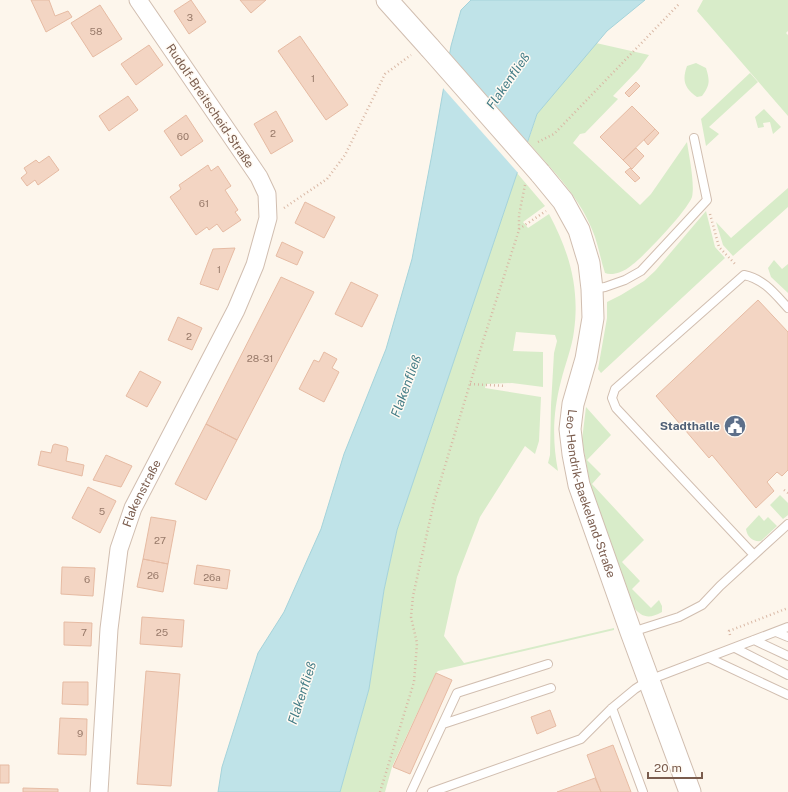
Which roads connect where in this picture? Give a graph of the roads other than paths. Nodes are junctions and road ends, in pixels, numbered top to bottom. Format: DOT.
graph roads {
  1 [pos="138,0"];
  2 [pos="387,0"];
  3 [pos="694,138"];
  4 [pos="268,218"];
  5 [pos="592,289"];
  6 [pos="788,308"];
  7 [pos="788,524"];
  8 [pos="754,555"];
  9 [pos="788,627"];
  10 [pos="631,632"];
  11 [pos="776,632"];
  12 [pos="788,637"];
  13 [pos="754,640"];
  14 [pos="735,648"];
  15 [pos="788,656"];
  16 [pos="709,658"];
  17 [pos="548,664"];
  18 [pos="788,675"];
  19 [pos="649,680"];
  20 [pos="551,688"];
  21 [pos="788,695"];
  22 [pos="612,708"];
  23 [pos="443,724"];
  24 [pos="100,792"];
  25 [pos="411,792"];
  26 [pos="432,792"];
  27 [pos="643,792"];
  28 [pos="690,792"];
  1 -- 4 [label="street, Rudolf-Breitscheid-Straße"];
  2 -- 5 [label="street, Leo-Hendrik-Baekeland-Straße, bridge"];
  3 -- 5 [label="lane"];
  4 -- 24 [label="street, Flakenstraße"];
  5 -- 10 [label="street, Leo-Hendrik-Baekeland-Straße"];
  6 -- 8 [label="lane"];
  7 -- 8 [label="lane"];
  8 -- 10 [label="lane"];
  9 -- 11 [label="lane"];
  10 -- 19 [label="street, Leo-Hendrik-Baekeland-Straße"];
  11 -- 12 [label="lane"];
  11 -- 13 [label="lane"];
  13 -- 14 [label="lane"];
  13 -- 15 [label="lane"];
  14 -- 16 [label="lane"];
  14 -- 18 [label="lane"];
  16 -- 19 [label="lane"];
  16 -- 21 [label="lane"];
  17 -- 23 [label="lane"];
  19 -- 22 [label="lane"];
  19 -- 28 [label="street, Leo-Hendrik-Baekeland-Straße"];
  20 -- 23 [label="lane"];
  22 -- 26 [label="lane"];
  22 -- 27 [label="lane"];
  23 -- 25 [label="lane"];
}
